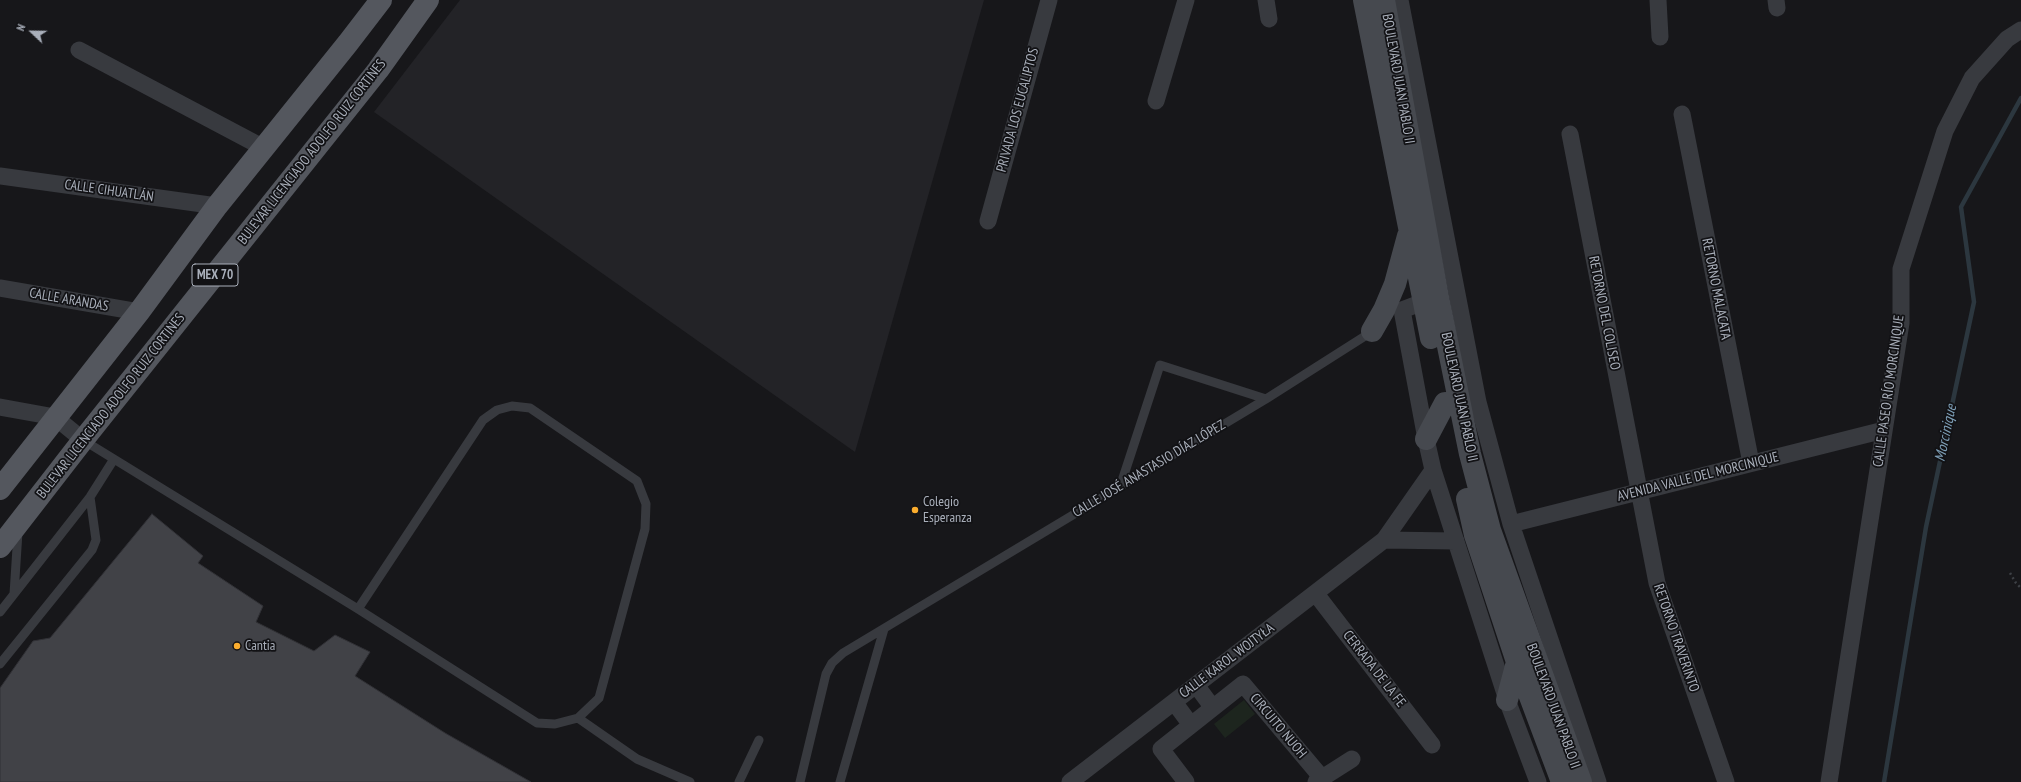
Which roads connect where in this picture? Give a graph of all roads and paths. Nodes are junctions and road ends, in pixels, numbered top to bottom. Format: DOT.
graph roads {
  1 [pos="380,0"];
  2 [pos="428,0"];
  3 [pos="1049,0"];
  4 [pos="1186,0"];
  5 [pos="1266,0"];
  6 [pos="1364,0"];
  7 [pos="1384,0"];
  8 [pos="1400,0"];
  9 [pos="1658,0"];
  10 [pos="1269,19"];
  11 [pos="2021,30"];
  12 [pos="1660,37"];
  13 [pos="78,50"];
  14 [pos="1398,79"];
  15 [pos="1156,101"];
  16 [pos="1419,102"];
  17 [pos="1682,114"];
  18 [pos="1570,134"];
  19 [pos="264,148"];
  20 [pos="0,176"];
  21 [pos="217,206"];
  22 [pos="988,221"];
  23 [pos="1409,228"];
  24 [pos="0,288"];
  25 [pos="1440,297"];
  26 [pos="139,312"];
  27 [pos="1396,314"];
  28 [pos="1372,331"];
  29 [pos="1266,399"];
  30 [pos="1445,403"];
  31 [pos="0,407"];
  32 [pos="55,417"];
  33 [pos="1884,430"];
  34 [pos="1426,439"];
  35 [pos="83,440"];
  36 [pos="114,459"];
  37 [pos="1751,463"];
  38 [pos="1433,470"];
  39 [pos="1120,487"];
  40 [pos="0,489"];
  41 [pos="1638,492"];
  42 [pos="90,497"];
  43 [pos="19,523"];
  44 [pos="1511,524"];
  45 [pos="1384,540"];
  46 [pos="1456,541"];
  47 [pos="0,547"];
  48 [pos="2010,573"];
  49 [pos="2021,588"];
  50 [pos="14,594"];
  51 [pos="1316,594"];
  52 [pos="358,609"];
  53 [pos="0,612"];
  54 [pos="884,629"];
  55 [pos="2,658"];
  56 [pos="1517,662"];
  57 [pos="1196,685"];
  58 [pos="1507,700"];
  59 [pos="1174,702"];
  60 [pos="1213,708"];
  61 [pos="578,718"];
  62 [pos="1191,725"];
  63 [pos="759,740"];
  64 [pos="1432,745"];
  65 [pos="1352,759"];
  66 [pos="1319,780"];
  67 [pos="690,782"];
  68 [pos="739,782"];
  69 [pos="800,782"];
  70 [pos="840,782"];
  71 [pos="1070,782"];
  72 [pos="1186,782"];
  73 [pos="1538,782"];
  74 [pos="1562,782"];
  75 [pos="1581,782"];
  76 [pos="1598,782"];
  77 [pos="1726,782"];
  78 [pos="1829,782"];
  1 -- 19 [label="main road, MEX 70"];
  2 -- 35 [label="main road, BULEVAR LICENCIADO ADOLFO RUIZ CORTINES / MEX 70"];
  3 -- 22 [label="street, PRIVADA LOS EUCALIPTOS"];
  4 -- 15 [label="street"];
  5 -- 10 [label="street"];
  6 -- 23 [label="main road, BOULEVARD JUAN PABLO II"];
  7 -- 14 [label="main road, BOULEVARD JUAN PABLO II"];
  8 -- 16 [label="street, BOULEVARD JUAN PABLO II"];
  9 -- 12 [label="street"];
  11 -- 33 [label="street, CALLE PASEO RÍO MORCINIQUE"];
  13 -- 19 [label="street"];
  14 -- 16 [label="main road"];
  14 -- 25 [label="main road, BOULEVARD JUAN PABLO II"];
  16 -- 25 [label="street, BOULEVARD JUAN PABLO II"];
  17 -- 37 [label="street, RETORNO MALACATA"];
  18 -- 41 [label="street, RETORNO DEL COLISEO"];
  19 -- 21 [label="main road, MEX 70"];
  20 -- 21 [label="street, CALLE CIHUATLÁN"];
  21 -- 26 [label="main road, MEX 70"];
  23 -- 25 [label="main road, BOULEVARD JUAN PABLO II"];
  23 -- 28 [label="main road"];
  24 -- 26 [label="street, CALLE ARANDAS"];
  25 -- 27 [label="street, CALLE JOSÉ ANASTASIO DÍAZ LÓPEZ"];
  25 -- 30 [label="main road, BOULEVARD JUAN PABLO II"];
  25 -- 44 [label="street, BOULEVARD JUAN PABLO II"];
  25 -- 75 [label="main road, BOULEVARD JUAN PABLO II"];
  26 -- 32 [label="main road, MEX 70"];
  27 -- 28 [label="lane, CALLE JOSÉ ANASTASIO DÍAZ LÓPEZ"];
  27 -- 34 [label="street"];
  28 -- 29 [label="lane, CALLE JOSÉ ANASTASIO DÍAZ LÓPEZ"];
  29 -- 39 [label="lane, CALLE JOSÉ ANASTASIO DÍAZ LÓPEZ"];
  29 -- 39 [label="lane"];
  30 -- 34 [label="main road"];
  30 -- 56 [label="main road, BOULEVARD JUAN PABLO II"];
  31 -- 32 [label="street"];
  32 -- 35 [label="street"];
  32 -- 40 [label="main road, MEX 70"];
  33 -- 37 [label="street, AVENIDA VALLE DEL MORCINIQUE"];
  33 -- 78 [label="street, CALLE PASEO RÍO MORCINIQUE"];
  34 -- 38 [label="street"];
  35 -- 36 [label="lane"];
  35 -- 43 [label="main road, BULEVAR LICENCIADO ADOLFO RUIZ CORTINES / MEX 70"];
  36 -- 42 [label="lane"];
  36 -- 52 [label="lane"];
  37 -- 41 [label="street, AVENIDA VALLE DEL MORCINIQUE"];
  38 -- 45 [label="street, CALLE KAROL WOJTYŁA"];
  38 -- 46 [label="street"];
  39 -- 54 [label="lane, CALLE JOSÉ ANASTASIO DÍAZ LÓPEZ"];
  41 -- 44 [label="street, AVENIDA VALLE DEL MORCINIQUE"];
  41 -- 77 [label="street, RETORNO TRAVERINTO"];
  42 -- 50 [label="lane"];
  42 -- 55 [label="lane"];
  43 -- 47 [label="main road, BULEVAR LICENCIADO ADOLFO RUIZ CORTINES / MEX 70"];
  43 -- 50 [label="lane"];
  44 -- 76 [label="street, BOULEVARD JUAN PABLO II"];
  45 -- 46 [label="street"];
  45 -- 51 [label="street, CALLE KAROL WOJTYŁA"];
  46 -- 58 [label="street"];
  48 -- 49 [label="path"];
  50 -- 53 [label="lane"];
  51 -- 57 [label="street, CALLE KAROL WOJTYŁA"];
  51 -- 64 [label="street, CERRADA DE LA FE"];
  52 -- 61 [label="lane"];
  52 -- 61 [label="lane"];
  54 -- 69 [label="lane, CALLE JOSÉ ANASTASIO DÍAZ LÓPEZ"];
  54 -- 70 [label="lane"];
  56 -- 58 [label="main road"];
  56 -- 74 [label="main road, BOULEVARD JUAN PABLO II"];
  57 -- 59 [label="street, CALLE KAROL WOJTYŁA"];
  57 -- 60 [label="street"];
  58 -- 73 [label="street"];
  59 -- 62 [label="street"];
  59 -- 71 [label="street, CALLE KAROL WOJTYŁA"];
  60 -- 62 [label="street, CIRCUITO NUOH"];
  60 -- 66 [label="street, CIRCUITO NUOH"];
  61 -- 67 [label="lane"];
  62 -- 72 [label="street, CIRCUITO NUOH"];
  63 -- 68 [label="lane"];
  65 -- 66 [label="street, CIRCUITO NUOH"];
}
